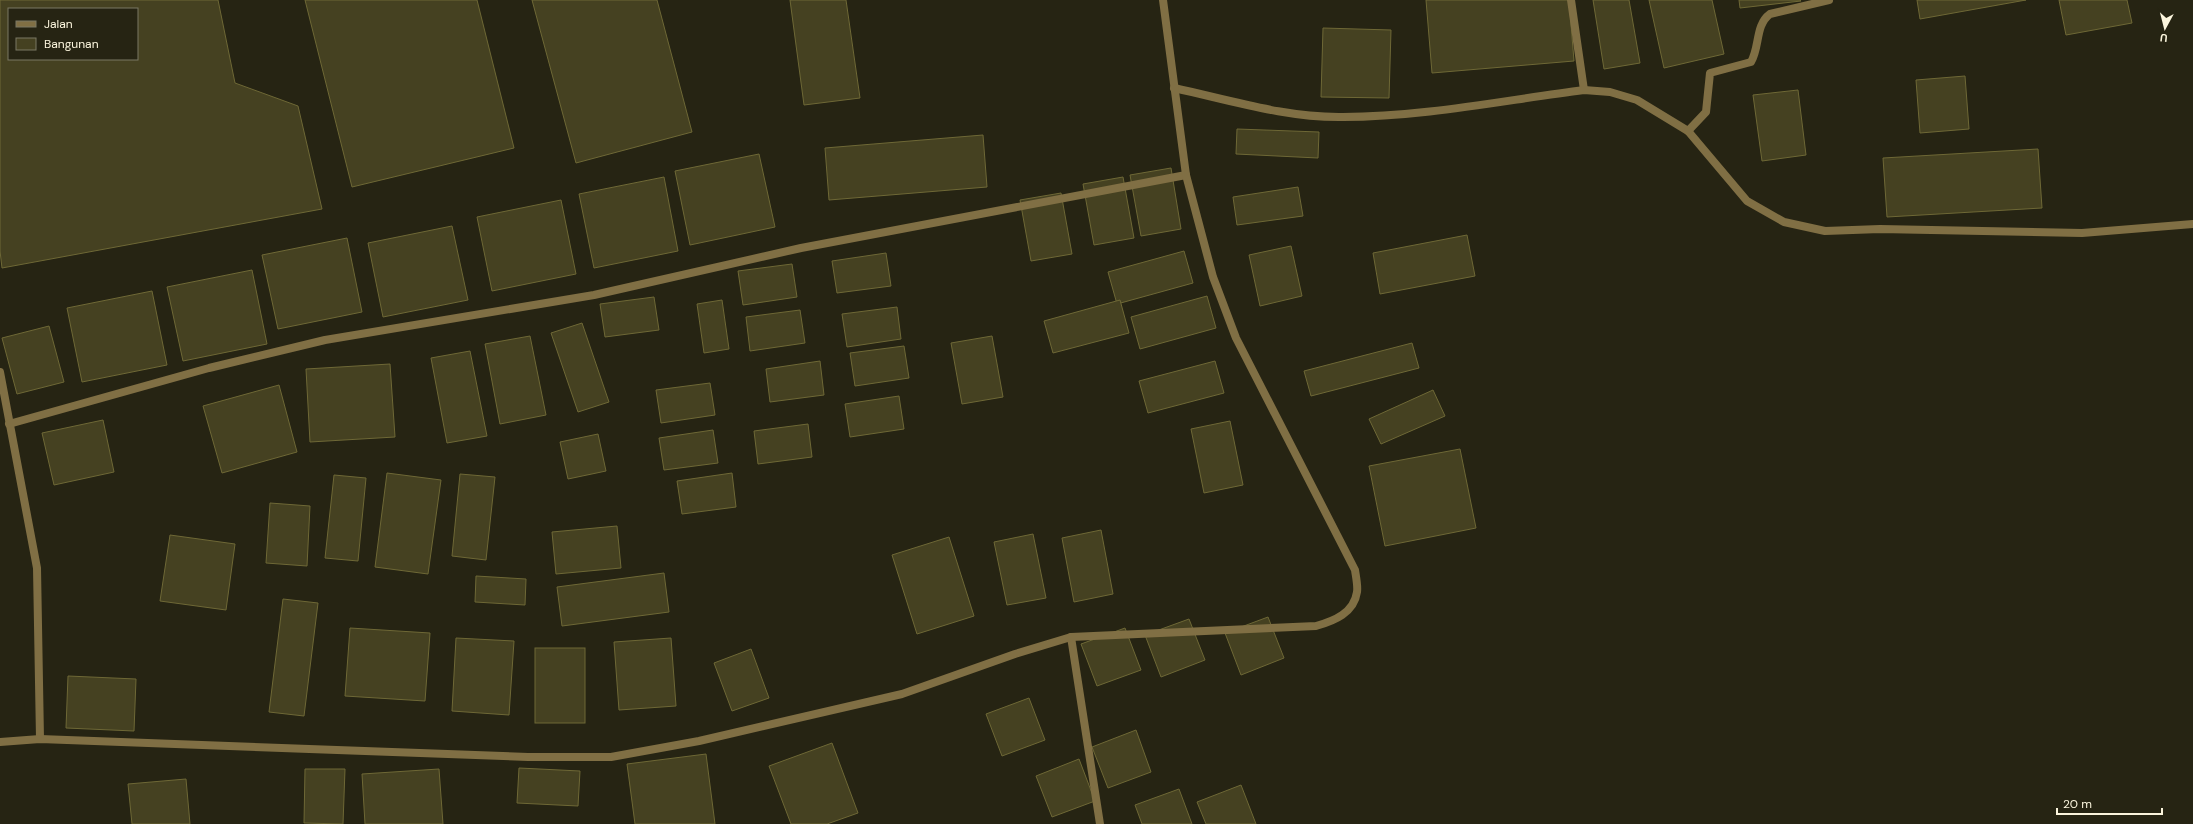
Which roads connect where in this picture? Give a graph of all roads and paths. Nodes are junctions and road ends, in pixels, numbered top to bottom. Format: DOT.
graph roads {
  1 [pos="1163,0"];
  2 [pos="1572,0"];
  3 [pos="1830,0"];
  4 [pos="1174,88"];
  5 [pos="1584,90"];
  6 [pos="1688,131"];
  7 [pos="1186,174"];
  8 [pos="2193,224"];
  9 [pos="0,372"];
  10 [pos="9,424"];
  11 [pos="1071,637"];
  12 [pos="40,739"];
  13 [pos="0,742"];
  14 [pos="1100,824"];
  1 -- 4 [label="street"];
  2 -- 5 [label="street"];
  3 -- 6 [label="street"];
  4 -- 5 [label="street"];
  4 -- 7 [label="street"];
  5 -- 6 [label="street"];
  6 -- 8 [label="street"];
  7 -- 10 [label="street"];
  7 -- 11 [label="street"];
  9 -- 10 [label="street"];
  10 -- 12 [label="street"];
  11 -- 12 [label="street"];
  11 -- 14 [label="street"];
  12 -- 13 [label="street"];
}
